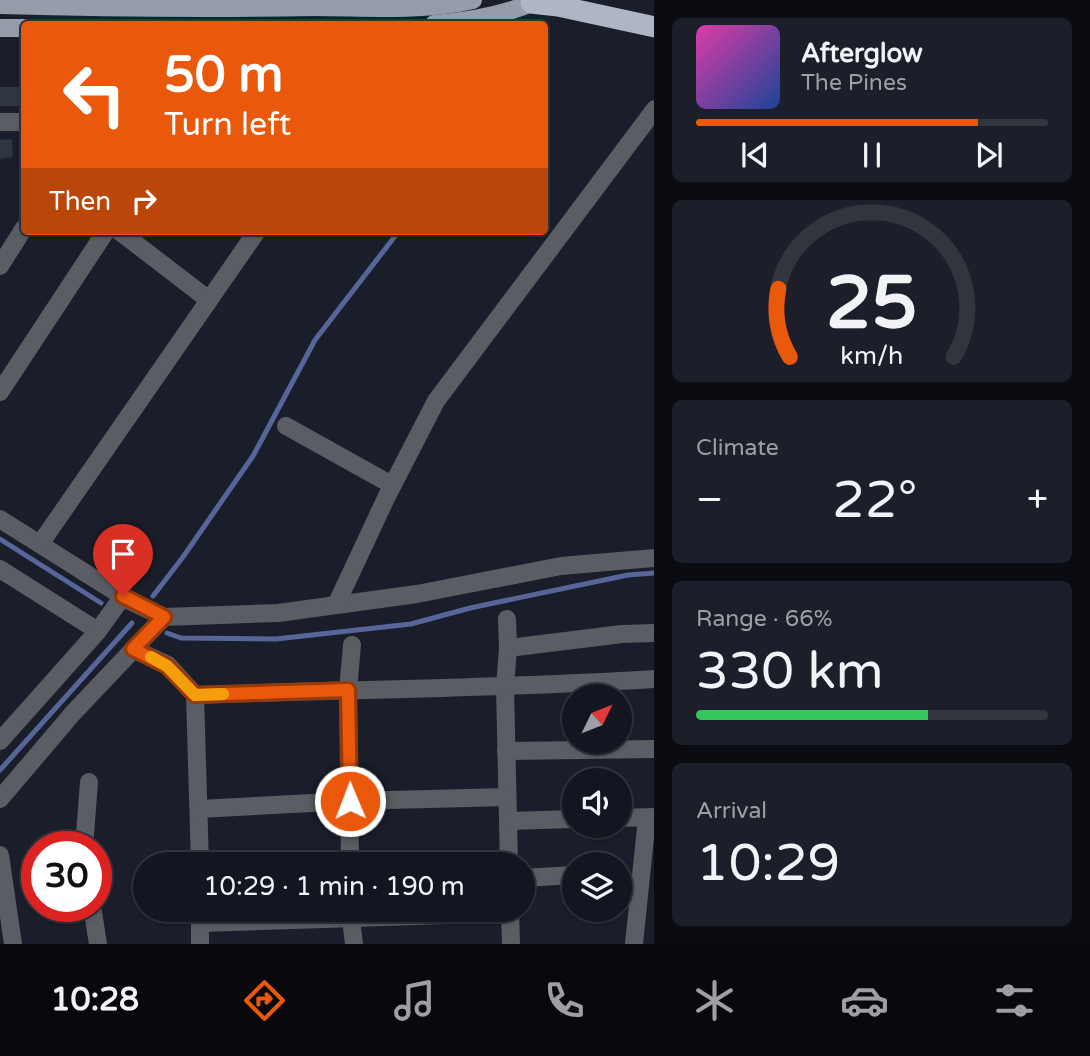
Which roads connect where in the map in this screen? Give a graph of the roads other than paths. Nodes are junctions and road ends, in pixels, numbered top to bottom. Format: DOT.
graph roads {
  1 [pos="473,0"];
  2 [pos="535,1"];
  3 [pos="0,5"];
  4 [pos="464,21"];
  5 [pos="654,27"];
  6 [pos="0,28"];
  7 [pos="21,28"];
  8 [pos="654,108"];
  9 [pos="0,122"];
  10 [pos="21,122"];
  11 [pos="21,233"];
  12 [pos="103,235"];
  13 [pos="131,235"];
  14 [pos="254,235"];
  15 [pos="0,266"];
  16 [pos="209,300"];
  17 [pos="0,392"];
  18 [pos="286,426"];
  19 [pos="393,485"];
  20 [pos="0,519"];
  21 [pos="40,544"];
  22 [pos="654,558"];
  23 [pos="0,569"];
  24 [pos="123,596"];
  25 [pos="336,605"];
  26 [pos="164,617"];
  27 [pos="507,619"];
  28 [pos="98,631"];
  29 [pos="654,633"];
  30 [pos="352,645"];
  31 [pos="508,648"];
  32 [pos="133,649"];
  33 [pos="654,679"];
  34 [pos="505,687"];
  35 [pos="348,690"];
  36 [pos="195,695"];
  37 [pos="7,723"];
  38 [pos="0,741"];
  39 [pos="654,749"];
  40 [pos="506,751"];
  41 [pos="89,782"];
  42 [pos="507,797"];
  43 [pos="0,799"];
  44 [pos="350,801"];
  45 [pos="199,809"];
  46 [pos="651,817"];
  47 [pos="632,818"];
  48 [pos="562,819"];
  49 [pos="508,821"];
  50 [pos="85,831"];
  51 [pos="200,852"];
  52 [pos="350,852"];
  53 [pos="509,852"];
  54 [pos="0,855"];
  55 [pos="562,876"];
  56 [pos="535,877"];
  57 [pos="95,922"];
  58 [pos="200,922"];
  59 [pos="351,922"];
  60 [pos="510,922"];
  61 [pos="13,944"];
  62 [pos="98,944"];
  63 [pos="200,944"];
  64 [pos="354,944"];
  65 [pos="511,944"];
  66 [pos="634,944"];
  1 -- 3 [label="main road"];
  2 -- 4 [label="main road"];
  2 -- 5 [label="highway"];
  6 -- 7 [label="main road"];
  8 -- 19 [label="street"];
  9 -- 10 [label="street"];
  11 -- 15 [label="street"];
  12 -- 17 [label="street"];
  13 -- 16 [label="street"];
  14 -- 16 [label="street"];
  16 -- 21 [label="street"];
  18 -- 19 [label="street"];
  19 -- 25 [label="street"];
  20 -- 21 [label="street"];
  21 -- 24 [label="street"];
  22 -- 25 [label="street"];
  23 -- 28 [label="street"];
  24 -- 26 [label="street"];
  24 -- 28 [label="street"];
  25 -- 26 [label="street"];
  26 -- 32 [label="street"];
  27 -- 31 [label="street"];
  28 -- 37 [label="street"];
  29 -- 31 [label="street"];
  30 -- 35 [label="street"];
  31 -- 34 [label="street"];
  32 -- 36 [label="street"];
  32 -- 43 [label="street"];
  33 -- 34 [label="street"];
  34 -- 35 [label="street"];
  34 -- 40 [label="street"];
  35 -- 36 [label="street"];
  35 -- 44 [label="street"];
  36 -- 45 [label="street"];
  37 -- 38 [label="street"];
  39 -- 40 [label="street"];
  40 -- 42 [label="street"];
  41 -- 50 [label="street"];
  42 -- 44 [label="street"];
  42 -- 49 [label="street"];
  44 -- 45 [label="street"];
  44 -- 52 [label="street"];
  45 -- 51 [label="street"];
  46 -- 47 [label="street"];
  46 -- 66 [label="street"];
  48 -- 49 [label="street"];
  49 -- 53 [label="street"];
  54 -- 61 [label="street"];
  55 -- 56 [label="street"];
  57 -- 62 [label="street"];
  58 -- 63 [label="street"];
  59 -- 64 [label="street"];
  60 -- 65 [label="street"];
}
